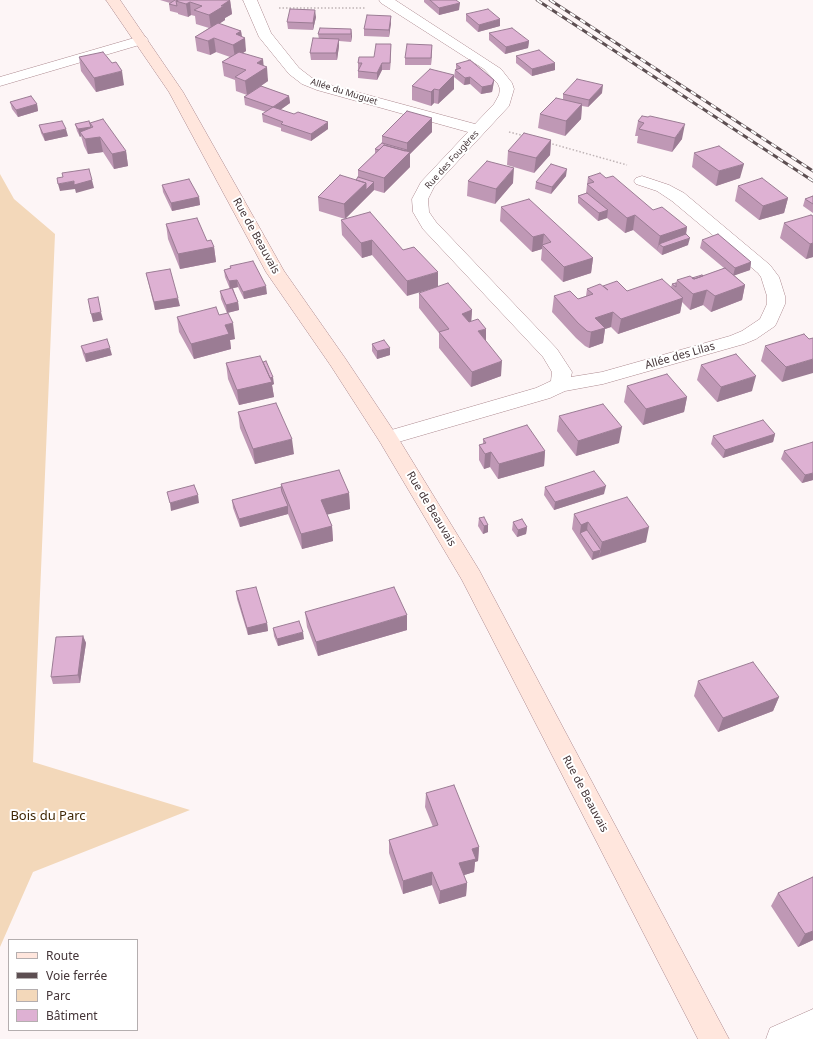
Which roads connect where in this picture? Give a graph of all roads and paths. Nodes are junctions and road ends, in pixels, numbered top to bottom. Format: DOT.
graph roads {
  1 [pos="112,0"];
  2 [pos="252,4"];
  3 [pos="392,4"];
  4 [pos="141,40"];
  5 [pos="0,82"];
  6 [pos="480,127"];
  7 [pos="529,138"];
  8 [pos="545,142"];
  9 [pos="642,181"];
  10 [pos="560,385"];
  11 [pos="388,438"];
  12 [pos="813,1024"];
  13 [pos="714,1039"];
  14 [pos="781,1039"];
  1 -- 4 [label="street, Rue de Beauvais"];
  2 -- 3 [label="path"];
  2 -- 6 [label="street, Allée du Muguet"];
  3 -- 6 [label="street, Rue des Fougères"];
  4 -- 5 [label="street"];
  4 -- 11 [label="street, Rue de Beauvais"];
  6 -- 7 [label="path"];
  6 -- 10 [label="street, Rue des Fougères"];
  8 -- 9 [label="path"];
  9 -- 10 [label="street, Allée des Lilas"];
  10 -- 11 [label="street, Allée des Lilas"];
  11 -- 13 [label="street, Rue de Beauvais"];
  12 -- 14 [label="street"];
}
